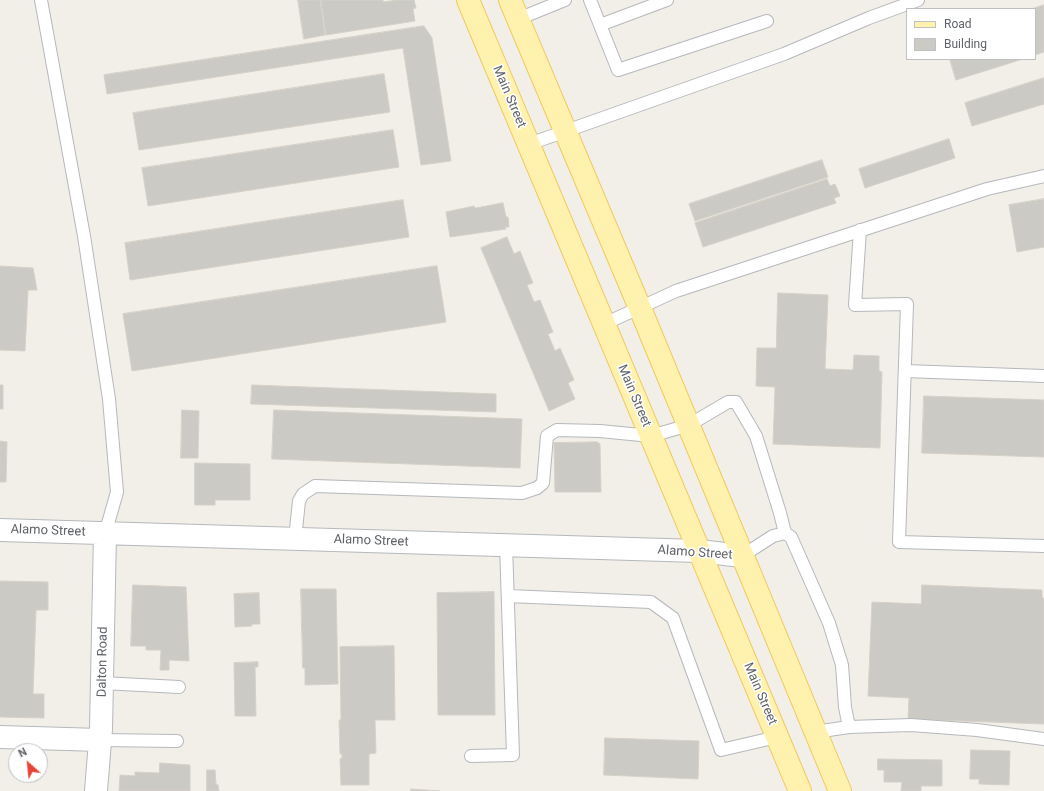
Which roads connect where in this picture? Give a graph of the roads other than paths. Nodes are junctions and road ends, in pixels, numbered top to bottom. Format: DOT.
graph roads {
  1 [pos="41,0"];
  2 [pos="468,0"];
  3 [pos="565,0"];
  4 [pos="590,0"];
  5 [pos="667,0"];
  6 [pos="918,0"];
  7 [pos="514,10"];
  8 [pos="767,20"];
  9 [pos="600,25"];
  10 [pos="566,131"];
  11 [pos="529,144"];
  12 [pos="1044,176"];
  13 [pos="860,230"];
  14 [pos="640,308"];
  15 [pos="604,324"];
  16 [pos="904,371"];
  17 [pos="1044,376"];
  18 [pos="689,425"];
  19 [pos="651,436"];
  20 [pos="0,530"];
  21 [pos="784,532"];
  22 [pos="105,534"];
  23 [pos="294,539"];
  24 [pos="506,545"];
  25 [pos="1044,546"];
  26 [pos="699,551"];
  27 [pos="742,556"];
  28 [pos="508,596"];
  29 [pos="102,683"];
  30 [pos="179,687"];
  31 [pos="849,726"];
  32 [pos="815,732"];
  33 [pos="0,737"];
  34 [pos="777,737"];
  35 [pos="1044,739"];
  36 [pos="100,740"];
  37 [pos="177,741"];
  38 [pos="471,756"];
  39 [pos="96,791"];
  40 [pos="800,791"];
  41 [pos="840,791"];
  1 -- 22 [label="lane"];
  2 -- 11 [label="main road, Main Street"];
  3 -- 7 [label="lane"];
  4 -- 9 [label="lane"];
  5 -- 9 [label="lane"];
  6 -- 10 [label="lane"];
  7 -- 10 [label="main road"];
  8 -- 9 [label="lane"];
  10 -- 11 [label="lane"];
  10 -- 14 [label="main road"];
  11 -- 15 [label="main road, Main Street"];
  12 -- 13 [label="lane"];
  13 -- 14 [label="lane"];
  13 -- 16 [label="lane"];
  14 -- 15 [label="lane"];
  14 -- 18 [label="main road"];
  15 -- 19 [label="main road, Main Street"];
  16 -- 17 [label="lane"];
  16 -- 25 [label="lane"];
  18 -- 19 [label="lane"];
  18 -- 21 [label="lane"];
  18 -- 27 [label="main road"];
  19 -- 23 [label="lane"];
  19 -- 26 [label="main road, Main Street"];
  20 -- 22 [label="street, Alamo Street"];
  21 -- 27 [label="lane"];
  21 -- 31 [label="lane"];
  22 -- 23 [label="street, Alamo Street"];
  22 -- 29 [label="street, Dalton Road"];
  23 -- 24 [label="street, Alamo Street"];
  24 -- 26 [label="street, Alamo Street"];
  24 -- 28 [label="lane"];
  26 -- 27 [label="street, Alamo Street"];
  26 -- 34 [label="main road, Main Street"];
  27 -- 32 [label="main road"];
  28 -- 34 [label="lane"];
  28 -- 38 [label="lane"];
  29 -- 30 [label="lane"];
  29 -- 36 [label="street, Dalton Road"];
  31 -- 32 [label="lane"];
  31 -- 35 [label="lane"];
  32 -- 41 [label="main road"];
  33 -- 36 [label="street"];
  34 -- 40 [label="main road, Main Street"];
  36 -- 37 [label="lane"];
  36 -- 39 [label="street, Dalton Road"];
}
